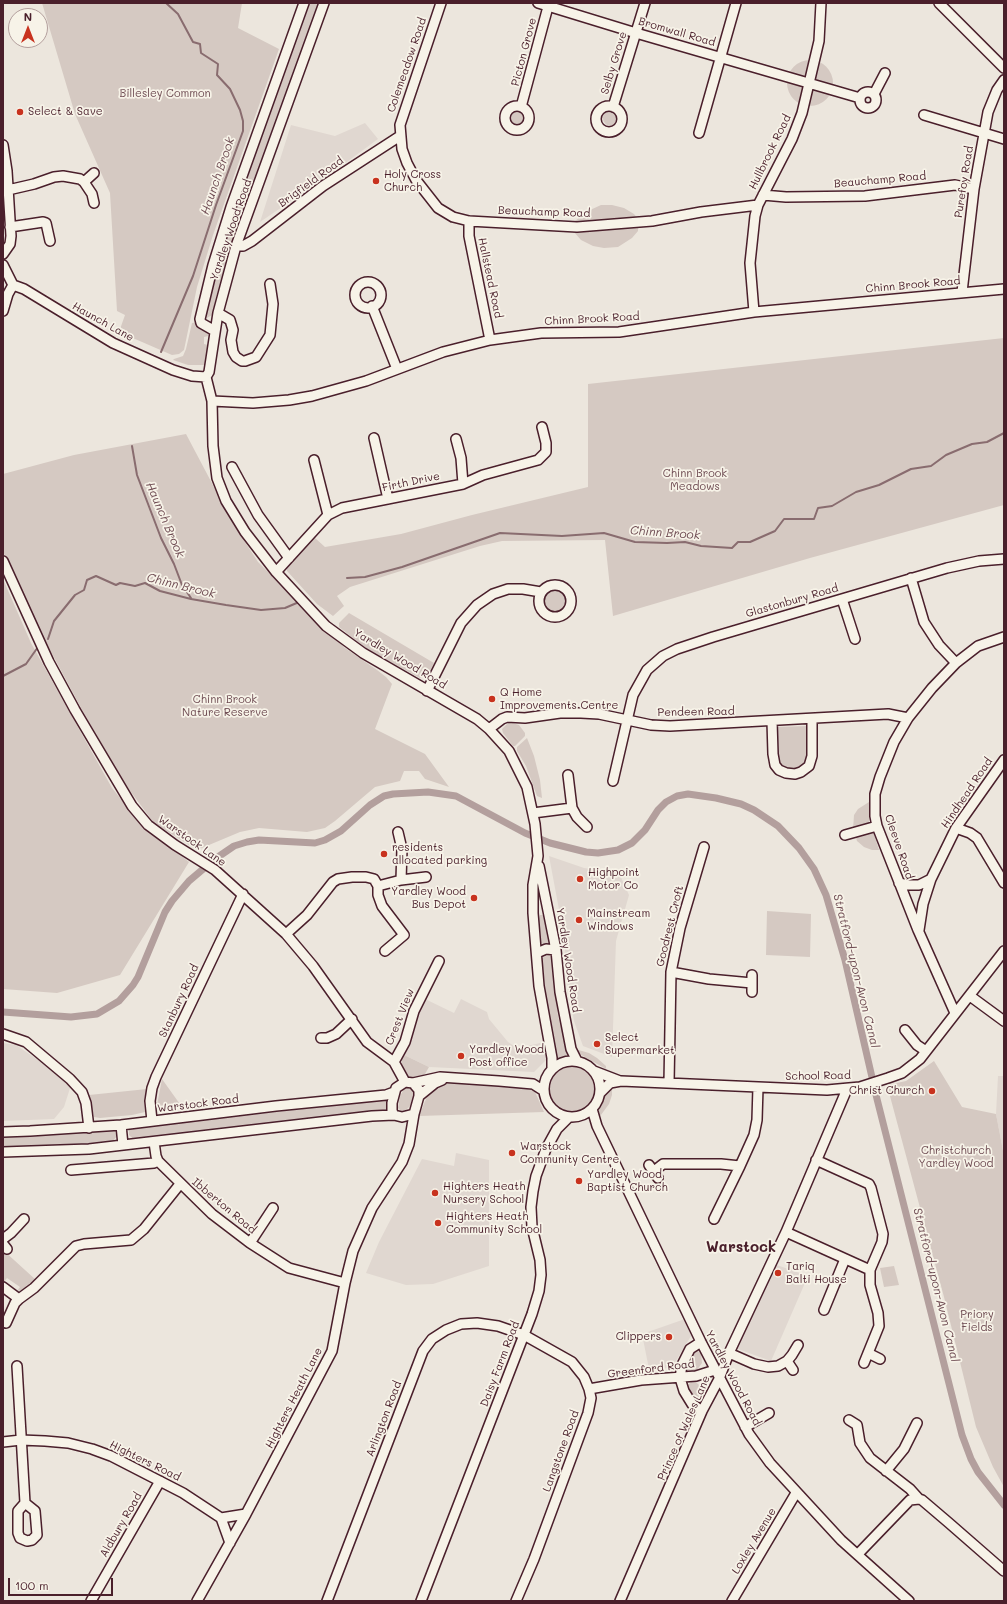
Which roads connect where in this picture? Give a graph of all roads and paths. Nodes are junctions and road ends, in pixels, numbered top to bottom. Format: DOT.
graph roads {
  1 [pos="304,3"];
  2 [pos="324,3"];
  3 [pos="441,3"];
  4 [pos="538,3"];
  5 [pos="645,3"];
  6 [pos="736,3"];
  7 [pos="821,3"];
  8 [pos="939,3"];
  9 [pos="549,5"];
  10 [pos="636,33"];
  11 [pos="721,57"];
  12 [pos="1004,68"];
  13 [pos="885,73"];
  14 [pos="1004,80"];
  15 [pos="810,83"];
  16 [pos="874,94"];
  17 [pos="860,98"];
  18 [pos="522,107"];
  19 [pos="613,107"];
  20 [pos="924,115"];
  21 [pos="699,133"];
  22 [pos="984,134"];
  23 [pos="400,136"];
  24 [pos="1004,139"];
  25 [pos="3,145"];
  26 [pos="94,173"];
  27 [pos="84,182"];
  28 [pos="974,189"];
  29 [pos="8,190"];
  30 [pos="763,195"];
  31 [pos="94,203"];
  32 [pos="758,205"];
  33 [pos="6,210"];
  34 [pos="469,221"];
  35 [pos="10,227"];
  36 [pos="50,241"];
  37 [pos="236,246"];
  38 [pos="3,254"];
  39 [pos="3,265"];
  40 [pos="270,284"];
  41 [pos="13,285"];
  42 [pos="1004,288"];
  43 [pos="962,292"];
  44 [pos="372,306"];
  45 [pos="3,311"];
  46 [pos="754,312"];
  47 [pos="218,313"];
  48 [pos="215,331"];
  49 [pos="490,340"];
  50 [pos="397,369"];
  51 [pos="206,377"];
  52 [pos="212,401"];
  53 [pos="542,427"];
  54 [pos="374,438"];
  55 [pos="456,439"];
  56 [pos="314,460"];
  57 [pos="232,467"];
  58 [pos="463,484"];
  59 [pos="388,499"];
  60 [pos="328,515"];
  61 [pos="289,558"];
  62 [pos="1004,559"];
  63 [pos="3,561"];
  64 [pos="276,572"];
  65 [pos="911,578"];
  66 [pos="541,592"];
  67 [pos="842,599"];
  68 [pos="1004,637"];
  69 [pos="855,639"];
  70 [pos="956,663"];
  71 [pos="427,691"];
  72 [pos="908,718"];
  73 [pos="812,719"];
  74 [pos="626,720"];
  75 [pos="772,721"];
  76 [pos="489,729"];
  77 [pos="1004,760"];
  78 [pos="568,775"];
  79 [pos="613,780"];
  80 [pos="572,808"];
  81 [pos="533,813"];
  82 [pos="877,826"];
  83 [pos="587,827"];
  84 [pos="956,828"];
  85 [pos="398,832"];
  86 [pos="845,835"];
  87 [pos="704,847"];
  88 [pos="538,858"];
  89 [pos="426,876"];
  90 [pos="931,879"];
  91 [pos="401,880"];
  92 [pos="899,883"];
  93 [pos="1004,883"];
  94 [pos="378,886"];
  95 [pos="243,894"];
  96 [pos="548,911"];
  97 [pos="533,912"];
  98 [pos="918,930"];
  99 [pos="286,934"];
  100 [pos="556,950"];
  101 [pos="385,951"];
  102 [pos="1004,951"];
  103 [pos="537,953"];
  104 [pos="439,961"];
  105 [pos="671,972"];
  106 [pos="752,983"];
  107 [pos="970,996"];
  108 [pos="955,1013"];
  109 [pos="352,1019"];
  110 [pos="1004,1021"];
  111 [pos="905,1030"];
  112 [pos="3,1034"];
  113 [pos="321,1038"];
  114 [pos="926,1051"];
  115 [pos="577,1061"];
  116 [pos="394,1062"];
  117 [pos="552,1070"];
  118 [pos="594,1071"];
  119 [pos="449,1078"];
  120 [pos="546,1078"];
  121 [pos="620,1081"];
  122 [pos="409,1083"];
  123 [pos="669,1083"];
  124 [pos="533,1084"];
  125 [pos="758,1087"];
  126 [pos="847,1088"];
  127 [pos="544,1091"];
  128 [pos="394,1092"];
  129 [pos="600,1093"];
  130 [pos="419,1096"];
  131 [pos="592,1108"];
  132 [pos="556,1112"];
  133 [pos="414,1114"];
  134 [pos="398,1116"];
  135 [pos="580,1116"];
  136 [pos="569,1117"];
  137 [pos="152,1121"];
  138 [pos="596,1123"];
  139 [pos="121,1125"];
  140 [pos="89,1128"];
  141 [pos="557,1129"];
  142 [pos="412,1131"];
  143 [pos="3,1132"];
  144 [pos="154,1142"];
  145 [pos="123,1145"];
  146 [pos="3,1152"];
  147 [pos="816,1160"];
  148 [pos="158,1161"];
  149 [pos="740,1166"];
  150 [pos="71,1170"];
  151 [pos="654,1171"];
  152 [pos="180,1184"];
  153 [pos="273,1208"];
  154 [pos="24,1219"];
  155 [pos="714,1219"];
  156 [pos="786,1232"];
  157 [pos="3,1239"];
  158 [pos="250,1243"];
  159 [pos="845,1259"];
  160 [pos="870,1270"];
  161 [pos="345,1283"];
  162 [pos="3,1287"];
  163 [pos="19,1298"];
  164 [pos="824,1310"];
  165 [pos="6,1323"];
  166 [pos="524,1335"];
  167 [pos="701,1342"];
  168 [pos="798,1345"];
  169 [pos="729,1353"];
  170 [pos="868,1353"];
  171 [pos="880,1359"];
  172 [pos="787,1361"];
  173 [pos="864,1363"];
  174 [pos="17,1366"];
  175 [pos="794,1370"];
  176 [pos="717,1374"];
  177 [pos="680,1378"];
  178 [pos="589,1389"];
  179 [pos="702,1412"];
  180 [pos="769,1413"];
  181 [pos="849,1420"];
  182 [pos="916,1423"];
  183 [pos="745,1427"];
  184 [pos="21,1440"];
  185 [pos="3,1442"];
  186 [pos="886,1471"];
  187 [pos="160,1481"];
  188 [pos="796,1493"];
  189 [pos="918,1499"];
  190 [pos="25,1503"];
  191 [pos="246,1514"];
  192 [pos="222,1518"];
  193 [pos="230,1543"];
  194 [pos="858,1554"];
  195 [pos="1004,1571"];
  196 [pos="90,1601"];
  197 [pos="197,1601"];
  198 [pos="327,1601"];
  199 [pos="421,1601"];
  200 [pos="516,1601"];
  201 [pos="620,1601"];
  202 [pos="732,1601"];
  203 [pos="909,1601"];
  1 -- 48 [label="street"];
  2 -- 37 [label="street, Yardley Wood Road"];
  3 -- 23 [label="street, Colemeadow Road"];
  4 -- 9 [label="street, Bromwall Road"];
  5 -- 10 [label="street, Selby Grove"];
  6 -- 11 [label="street"];
  7 -- 15 [label="street, Hullbrook Road"];
  8 -- 12 [label="street"];
  9 -- 10 [label="street, Bromwall Road"];
  9 -- 18 [label="street, Picton Grove"];
  10 -- 11 [label="street, Bromwall Road"];
  10 -- 19 [label="street, Selby Grove"];
  11 -- 15 [label="street, Bromwall Road"];
  11 -- 21 [label="street"];
  13 -- 16 [label="street"];
  14 -- 22 [label="street, Purefoy Road"];
  15 -- 17 [label="street, Bromwall Road"];
  15 -- 30 [label="street, Hullbrook Road"];
  16 -- 17 [label="street"];
  16 -- 17 [label="street"];
  20 -- 22 [label="street"];
  22 -- 24 [label="street"];
  22 -- 28 [label="street, Purefoy Road"];
  23 -- 34 [label="street, Beauchamp Road"];
  23 -- 37 [label="street, Brigfield Road"];
  25 -- 29 [label="street"];
  26 -- 27 [label="street"];
  27 -- 29 [label="street"];
  27 -- 31 [label="street"];
  28 -- 30 [label="street, Beauchamp Road"];
  28 -- 43 [label="street, Purefoy Road"];
  29 -- 33 [label="street"];
  30 -- 32 [label="street, Hullbrook Road"];
  32 -- 34 [label="street, Beauchamp Road"];
  32 -- 46 [label="street, Hullbrook Road"];
  33 -- 35 [label="street"];
  34 -- 49 [label="street, Hallstead Road"];
  35 -- 36 [label="street"];
  35 -- 38 [label="street"];
  37 -- 47 [label="street, Yardley Wood Road"];
  39 -- 41 [label="street"];
  40 -- 47 [label="street"];
  41 -- 45 [label="street"];
  41 -- 51 [label="street, Haunch Lane"];
  42 -- 43 [label="street, Chinn Brook Road"];
  43 -- 46 [label="street, Chinn Brook Road"];
  44 -- 50 [label="street"];
  46 -- 49 [label="street, Chinn Brook Road"];
  47 -- 48 [label="street, Yardley Wood Road"];
  48 -- 51 [label="street, Yardley Wood Road"];
  49 -- 50 [label="street, Chinn Brook Road"];
  50 -- 52 [label="street, Chinn Brook Road"];
  51 -- 52 [label="street, Yardley Wood Road"];
  52 -- 64 [label="street, Yardley Wood Road"];
  53 -- 58 [label="street, Firth Drive"];
  54 -- 59 [label="street"];
  55 -- 58 [label="street"];
  56 -- 60 [label="street"];
  57 -- 61 [label="street"];
  58 -- 59 [label="street, Firth Drive"];
  59 -- 60 [label="street, Firth Drive"];
  60 -- 61 [label="street, Firth Drive"];
  61 -- 64 [label="street, Firth Drive"];
  62 -- 65 [label="street, Glastonbury Road"];
  63 -- 95 [label="street, Warstock Lane"];
  64 -- 71 [label="street, Yardley Wood Road"];
  65 -- 67 [label="street, Glastonbury Road"];
  65 -- 70 [label="street"];
  66 -- 71 [label="street"];
  67 -- 69 [label="street"];
  67 -- 74 [label="street, Glastonbury Road"];
  68 -- 70 [label="street, Cleeve Road"];
  70 -- 72 [label="street, Cleeve Road"];
  71 -- 76 [label="street, Yardley Wood Road"];
  72 -- 73 [label="street, Pendeen Road"];
  72 -- 82 [label="street, Cleeve Road"];
  73 -- 75 [label="street, Pendeen Road"];
  73 -- 75 [label="street"];
  74 -- 75 [label="street, Pendeen Road"];
  74 -- 76 [label="street, Pendeen Road"];
  74 -- 79 [label="street, Glastonbury Road"];
  76 -- 81 [label="street, Yardley Wood Road"];
  77 -- 84 [label="street, Hindhead Road"];
  78 -- 80 [label="street"];
  80 -- 81 [label="street"];
  80 -- 83 [label="street"];
  81 -- 88 [label="street, Yardley Wood Road"];
  82 -- 86 [label="street"];
  82 -- 92 [label="street, Cleeve Road"];
  84 -- 90 [label="street, Hindhead Road"];
  84 -- 93 [label="street"];
  85 -- 91 [label="street"];
  87 -- 105 [label="street, Goodrest Croft"];
  88 -- 96 [label="street, Yardley Wood Road"];
  88 -- 97 [label="street, Yardley Wood Road"];
  89 -- 91 [label="street"];
  90 -- 92 [label="street"];
  90 -- 98 [label="street, Hindhead Road"];
  91 -- 94 [label="street"];
  92 -- 98 [label="street, Cleeve Road"];
  94 -- 99 [label="street"];
  94 -- 101 [label="street"];
  95 -- 99 [label="street, Warstock Lane"];
  95 -- 137 [label="street, Stanbury Road"];
  96 -- 97 [label="street"];
  96 -- 100 [label="street, Yardley Wood Road"];
  97 -- 103 [label="street, Yardley Wood Road"];
  98 -- 108 [label="street, Cleeve Road"];
  99 -- 109 [label="street, Warstock Lane"];
  100 -- 103 [label="street"];
  100 -- 115 [label="street, Yardley Wood Road"];
  102 -- 107 [label="street, School Road"];
  103 -- 117 [label="street, Yardley Wood Road"];
  104 -- 116 [label="street, Crest View"];
  105 -- 106 [label="street"];
  105 -- 123 [label="street, Goodrest Croft"];
  107 -- 108 [label="street, School Road"];
  107 -- 110 [label="street"];
  108 -- 114 [label="street, School Road"];
  109 -- 113 [label="street"];
  109 -- 116 [label="street, Warstock Lane"];
  111 -- 114 [label="street"];
  112 -- 140 [label="street"];
  114 -- 126 [label="street, School Road"];
  115 -- 117 [label="street"];
  115 -- 118 [label="street"];
  116 -- 122 [label="street, Warstock Lane"];
  117 -- 120 [label="street"];
  118 -- 121 [label="street, School Road"];
  118 -- 129 [label="street"];
  119 -- 122 [label="street"];
  119 -- 124 [label="street"];
  119 -- 130 [label="street"];
  120 -- 124 [label="street"];
  120 -- 127 [label="street"];
  121 -- 123 [label="street, School Road"];
  121 -- 129 [label="street"];
  122 -- 128 [label="street"];
  122 -- 130 [label="street"];
  123 -- 125 [label="street, School Road"];
  124 -- 127 [label="street"];
  125 -- 126 [label="street, School Road"];
  125 -- 149 [label="street"];
  126 -- 147 [label="street, Prince of Wales Lane"];
  127 -- 132 [label="street"];
  128 -- 134 [label="street"];
  128 -- 137 [label="street, Warstock Road"];
  129 -- 131 [label="street"];
  130 -- 133 [label="street"];
  131 -- 135 [label="street"];
  131 -- 138 [label="street, Yardley Wood Road"];
  132 -- 136 [label="street"];
  132 -- 141 [label="street"];
  133 -- 134 [label="street"];
  133 -- 142 [label="street, Highters Heath Lane"];
  134 -- 142 [label="street"];
  134 -- 144 [label="street"];
  135 -- 136 [label="street"];
  135 -- 138 [label="street"];
  136 -- 141 [label="street, Daisy Farm Road"];
  137 -- 139 [label="street, Warstock Road"];
  138 -- 167 [label="street, Yardley Wood Road"];
  139 -- 140 [label="street, Warstock Road"];
  139 -- 145 [label="street"];
  140 -- 143 [label="street, Warstock Road"];
  141 -- 166 [label="street, Daisy Farm Road"];
  142 -- 161 [label="street, Highters Heath Lane"];
  144 -- 145 [label="street"];
  144 -- 148 [label="street"];
  145 -- 146 [label="street"];
  147 -- 156 [label="street, Prince of Wales Lane"];
  147 -- 160 [label="street"];
  148 -- 150 [label="street"];
  148 -- 152 [label="street, Ibberton Road"];
  149 -- 151 [label="street"];
  149 -- 155 [label="street"];
  152 -- 158 [label="street, Ibberton Road"];
  152 -- 163 [label="street"];
  153 -- 158 [label="street"];
  154 -- 157 [label="street"];
  156 -- 159 [label="street"];
  156 -- 169 [label="street, Prince of Wales Lane"];
  158 -- 161 [label="street, Ibberton Road"];
  159 -- 160 [label="street"];
  159 -- 164 [label="street"];
  160 -- 170 [label="street"];
  161 -- 191 [label="street, Highters Heath Lane"];
  162 -- 163 [label="street"];
  163 -- 165 [label="street"];
  166 -- 178 [label="street, Langstone Road"];
  166 -- 198 [label="street, Arlington Road"];
  166 -- 199 [label="street, Daisy Farm Road"];
  167 -- 176 [label="street, Yardley Wood Road"];
  167 -- 177 [label="street"];
  168 -- 172 [label="street"];
  169 -- 172 [label="street"];
  169 -- 176 [label="street, Prince of Wales Lane"];
  170 -- 171 [label="street"];
  170 -- 173 [label="street"];
  172 -- 175 [label="street"];
  174 -- 184 [label="street"];
  176 -- 177 [label="street, Greenford Road"];
  176 -- 179 [label="street, Prince of Wales Lane"];
  176 -- 183 [label="street, Yardley Wood Road"];
  177 -- 178 [label="street, Greenford Road"];
  177 -- 179 [label="street"];
  178 -- 200 [label="street, Langstone Road"];
  179 -- 201 [label="street, Prince of Wales Lane"];
  180 -- 183 [label="street"];
  181 -- 186 [label="street"];
  182 -- 186 [label="street"];
  183 -- 188 [label="street, Yardley Wood Road"];
  184 -- 185 [label="street, Highters Road"];
  184 -- 187 [label="street, Highters Road"];
  184 -- 190 [label="street"];
  186 -- 189 [label="street"];
  187 -- 192 [label="street, Highters Road"];
  187 -- 196 [label="street, Aldbury Road"];
  188 -- 194 [label="street, Yardley Wood Road"];
  188 -- 202 [label="street, Loxley Avenue"];
  189 -- 194 [label="street"];
  189 -- 195 [label="street"];
  191 -- 192 [label="street"];
  191 -- 193 [label="street, Highters Heath Lane"];
  192 -- 193 [label="street"];
  193 -- 197 [label="street, Highters Heath Lane"];
  194 -- 203 [label="street, Yardley Wood Road"];
}
